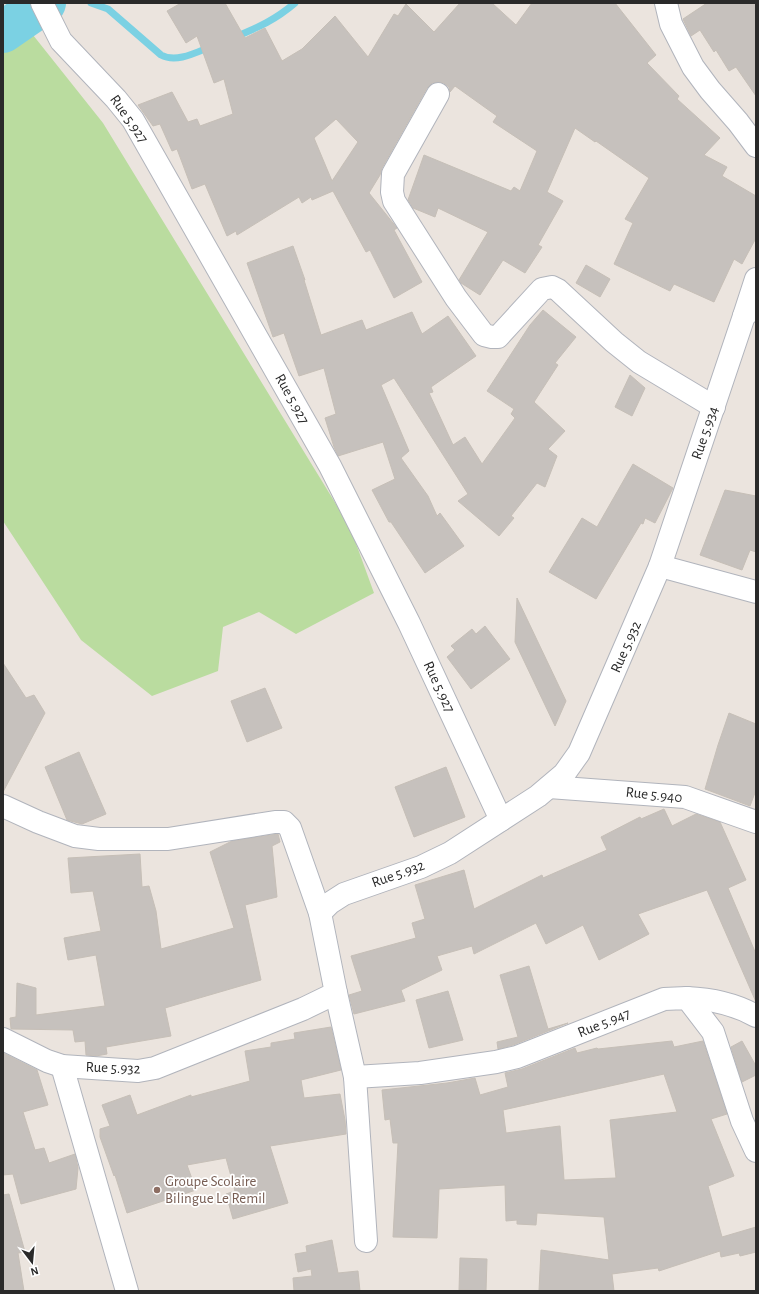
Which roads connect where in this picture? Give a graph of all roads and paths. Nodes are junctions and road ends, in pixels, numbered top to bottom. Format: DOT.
graph roads {
  1 [pos="42,3"];
  2 [pos="666,3"];
  3 [pos="438,94"];
  4 [pos="756,146"];
  5 [pos="756,279"];
  6 [pos="750,311"];
  7 [pos="714,407"];
  8 [pos="660,566"];
  9 [pos="756,592"];
  10 [pos="549,787"];
  11 [pos="3,806"];
  12 [pos="501,820"];
  13 [pos="756,822"];
  14 [pos="320,913"];
  15 [pos="336,993"];
  16 [pos="687,998"];
  17 [pos="756,1016"];
  18 [pos="3,1039"];
  19 [pos="62,1066"];
  20 [pos="355,1077"];
  21 [pos="756,1151"];
  22 [pos="366,1241"];
  23 [pos="127,1291"];
  1 -- 12 [label="street, Rue 5.927"];
  2 -- 4 [label="street"];
  3 -- 7 [label="street"];
  5 -- 6 [label="street, Rue 5.934"];
  6 -- 7 [label="street, Rue 5.934"];
  7 -- 8 [label="street, Rue 5.934"];
  8 -- 9 [label="street"];
  8 -- 10 [label="street, Rue 5.932"];
  10 -- 12 [label="street, Rue 5.932"];
  10 -- 13 [label="street, Rue 5.940"];
  11 -- 14 [label="street"];
  12 -- 14 [label="street, Rue 5.932"];
  14 -- 15 [label="street"];
  15 -- 19 [label="street, Rue 5.932"];
  15 -- 20 [label="street"];
  16 -- 17 [label="street, Rue 5.947"];
  16 -- 20 [label="street, Rue 5.947"];
  16 -- 21 [label="street"];
  18 -- 19 [label="street, Rue 5.932"];
  19 -- 23 [label="street"];
  20 -- 22 [label="street"];
}
